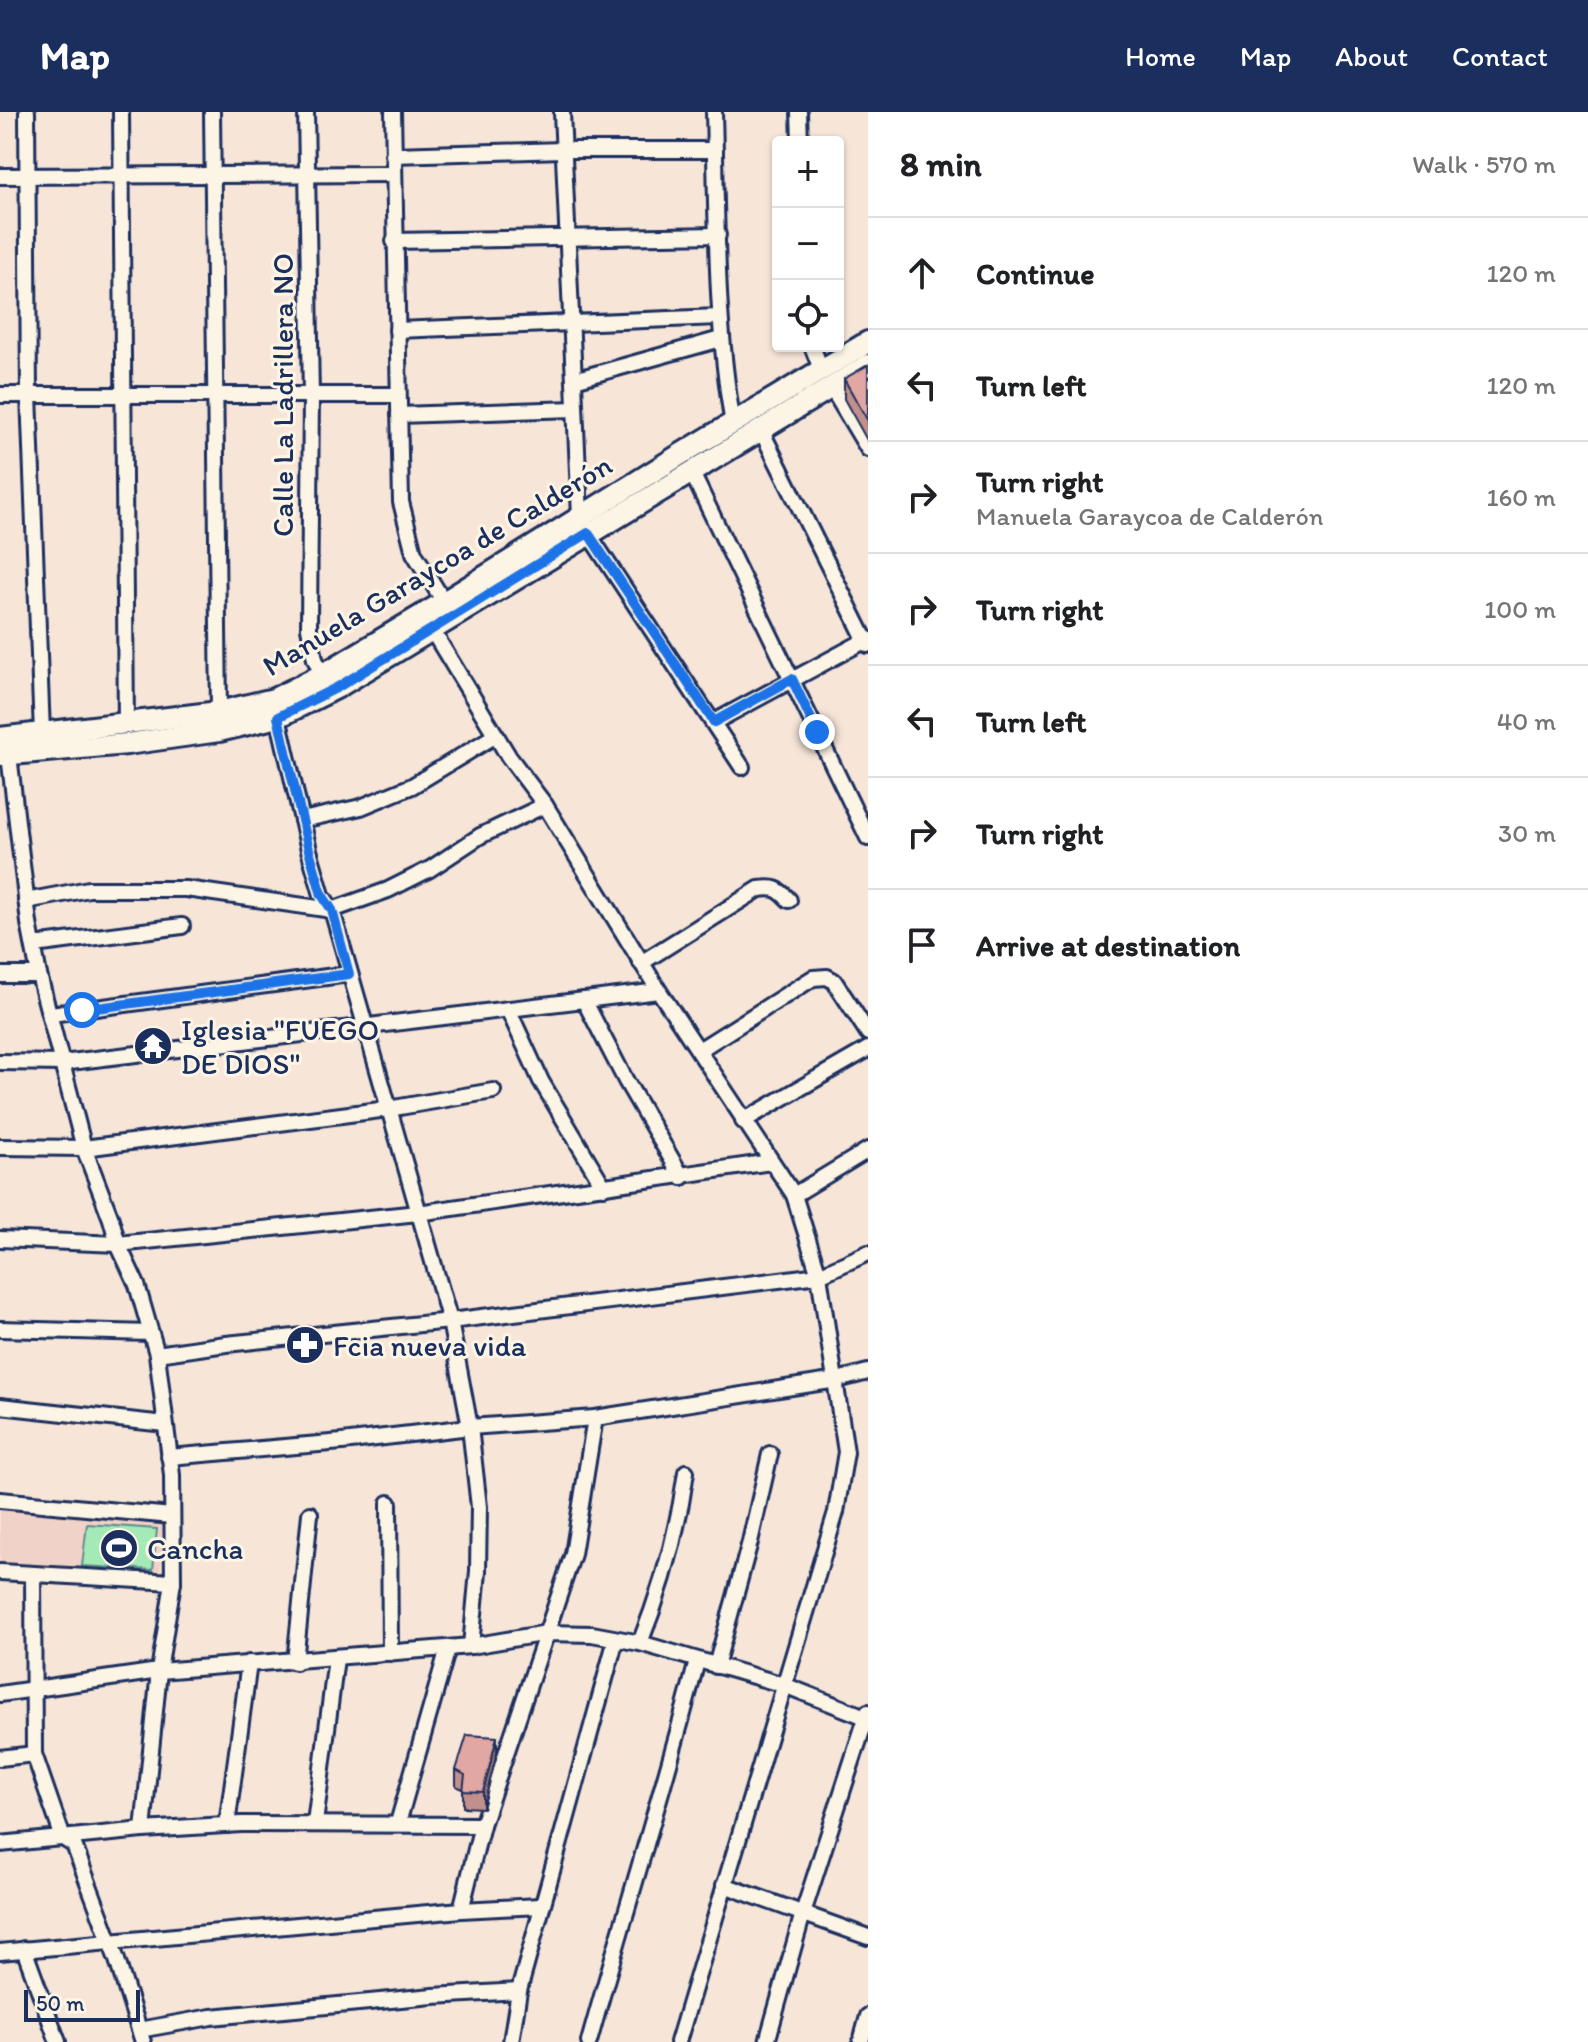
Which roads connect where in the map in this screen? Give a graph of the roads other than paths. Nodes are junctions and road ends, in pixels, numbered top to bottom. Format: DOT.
graph roads {
  1 [pos="27,112"];
  2 [pos="121,112"];
  3 [pos="212,112"];
  4 [pos="306,112"];
  5 [pos="393,112"];
  6 [pos="562,112"];
  7 [pos="714,112"];
  8 [pos="799,112"];
  9 [pos="800,136"];
  10 [pos="563,150"];
  11 [pos="715,150"];
  12 [pos="393,155"];
  13 [pos="212,174"];
  14 [pos="393,174"];
  15 [pos="306,175"];
  16 [pos="0,176"];
  17 [pos="28,176"];
  18 [pos="122,176"];
  19 [pos="718,235"];
  20 [pos="566,236"];
  21 [pos="394,241"];
  22 [pos="719,317"];
  23 [pos="570,321"];
  24 [pos="397,330"];
  25 [pos="721,339"];
  26 [pos="868,342"];
  27 [pos="815,352"];
  28 [pos="868,365"];
  29 [pos="826,378"];
  30 [pos="574,380"];
  31 [pos="0,395"];
  32 [pos="29,395"];
  33 [pos="398,395"];
  34 [pos="124,396"];
  35 [pos="214,396"];
  36 [pos="311,396"];
  37 [pos="575,409"];
  38 [pos="399,415"];
  39 [pos="733,424"];
  40 [pos="761,430"];
  41 [pos="868,449"];
  42 [pos="691,471"];
  43 [pos="584,525"];
  44 [pos="444,602"];
  45 [pos="432,630"];
  46 [pos="867,642"];
  47 [pos="322,675"];
  48 [pos="792,679"];
  49 [pos="219,712"];
  50 [pos="278,717"];
  51 [pos="714,722"];
  52 [pos="126,725"];
  53 [pos="42,733"];
  54 [pos="496,735"];
  55 [pos="3,749"];
  56 [pos="742,767"];
  57 [pos="545,805"];
  58 [pos="302,820"];
  59 [pos="868,838"];
  60 [pos="26,898"];
  61 [pos="789,900"];
  62 [pos="332,910"];
  63 [pos="182,926"];
  64 [pos="34,945"];
  65 [pos="641,963"];
  66 [pos="349,974"];
  67 [pos="0,975"];
  68 [pos="39,975"];
  69 [pos="659,991"];
  70 [pos="584,1000"];
  71 [pos="508,1009"];
  72 [pos="51,1014"];
  73 [pos="364,1026"];
  74 [pos="868,1033"];
  75 [pos="868,1049"];
  76 [pos="699,1050"];
  77 [pos="0,1062"];
  78 [pos="62,1063"];
  79 [pos="493,1091"];
  80 [pos="388,1109"];
  81 [pos="743,1121"];
  82 [pos="0,1147"];
  83 [pos="84,1148"];
  84 [pos="868,1150"];
  85 [pos="771,1162"];
  86 [pos="682,1177"];
  87 [pos="604,1187"];
  88 [pos="794,1195"];
  89 [pos="418,1213"];
  90 [pos="0,1239"];
  91 [pos="118,1244"];
  92 [pos="868,1253"];
  93 [pos="819,1275"];
  94 [pos="450,1321"];
  95 [pos="0,1329"];
  96 [pos="151,1333"];
  97 [pos="157,1354"];
  98 [pos="868,1372"];
  99 [pos="837,1380"];
  100 [pos="0,1406"];
  101 [pos="595,1418"];
  102 [pos="165,1424"];
  103 [pos="470,1427"];
  104 [pos="770,1454"];
  105 [pos="169,1457"];
  106 [pos="686,1472"];
  107 [pos="0,1500"];
  108 [pos="389,1503"];
  109 [pos="310,1514"];
  110 [pos="172,1516"];
  111 [pos="0,1572"];
  112 [pos="33,1574"];
  113 [pos="173,1582"];
  114 [pos="547,1633"];
  115 [pos="616,1639"];
  116 [pos="640,1643"];
  117 [pos="471,1646"];
  118 [pos="448,1648"];
  119 [pos="390,1653"];
  120 [pos="336,1658"];
  121 [pos="697,1661"];
  122 [pos="295,1662"];
  123 [pos="249,1663"];
  124 [pos="716,1666"];
  125 [pos="159,1671"];
  126 [pos="784,1685"];
  127 [pos="35,1691"];
  128 [pos="0,1694"];
  129 [pos="867,1716"];
  130 [pos="34,1754"];
  131 [pos="0,1758"];
  132 [pos="315,1823"];
  133 [pos="398,1823"];
  134 [pos="227,1825"];
  135 [pos="482,1825"];
  136 [pos="143,1830"];
  137 [pos="63,1838"];
  138 [pos="0,1844"];
  139 [pos="724,1885"];
  140 [pos="541,1906"];
  141 [pos="461,1910"];
  142 [pos="803,1913"];
  143 [pos="868,1937"];
  144 [pos="109,1942"];
  145 [pos="24,1949"];
  146 [pos="0,1952"];
  147 [pos="519,1991"];
  148 [pos="868,2016"];
  149 [pos="141,2036"];
  150 [pos="58,2042"];
  151 [pos="511,2042"];
  152 [pos="589,2042"];
  153 [pos="678,2042"];
  154 [pos="767,2042"];
  155 [pos="861,2042"];
  1 -- 17 [label="street"];
  2 -- 18 [label="street"];
  3 -- 13 [label="street"];
  4 -- 15 [label="street, Calle La Ladrillera NO"];
  5 -- 12 [label="street"];
  6 -- 10 [label="street"];
  7 -- 11 [label="street"];
  8 -- 9 [label="street"];
  10 -- 11 [label="street"];
  10 -- 12 [label="street"];
  10 -- 20 [label="street"];
  11 -- 19 [label="street"];
  12 -- 14 [label="street"];
  13 -- 15 [label="street"];
  13 -- 18 [label="street"];
  13 -- 35 [label="street"];
  14 -- 15 [label="street"];
  14 -- 21 [label="street"];
  15 -- 36 [label="street, Calle La Ladrillera NO"];
  16 -- 17 [label="street"];
  17 -- 18 [label="street"];
  17 -- 32 [label="street"];
  18 -- 34 [label="street"];
  19 -- 20 [label="street"];
  19 -- 22 [label="street"];
  20 -- 21 [label="street"];
  20 -- 23 [label="street"];
  21 -- 24 [label="street"];
  22 -- 23 [label="street"];
  22 -- 25 [label="street"];
  23 -- 24 [label="street"];
  23 -- 30 [label="street"];
  24 -- 33 [label="street"];
  25 -- 30 [label="street"];
  25 -- 39 [label="street"];
  26 -- 29 [label="street, Manuela Garaycoa de Calderón"];
  27 -- 29 [label="street"];
  28 -- 29 [label="street, Manuela Garaycoa de Calderón"];
  29 -- 39 [label="street, Manuela Garaycoa de Calderón"];
  29 -- 40 [label="street, Manuela Garaycoa de Calderón"];
  29 -- 41 [label="street"];
  30 -- 37 [label="street"];
  31 -- 32 [label="street"];
  32 -- 34 [label="street"];
  32 -- 53 [label="street"];
  33 -- 36 [label="street"];
  33 -- 38 [label="street"];
  34 -- 35 [label="street"];
  34 -- 52 [label="street"];
  35 -- 36 [label="street"];
  35 -- 49 [label="street"];
  36 -- 47 [label="street, Calle La Ladrillera NO"];
  37 -- 38 [label="street"];
  37 -- 43 [label="street"];
  38 -- 44 [label="street"];
  39 -- 43 [label="street, Manuela Garaycoa de Calderón"];
  40 -- 42 [label="street, Manuela Garaycoa de Calderón"];
  40 -- 46 [label="street"];
  42 -- 43 [label="street, Manuela Garaycoa de Calderón"];
  42 -- 48 [label="street"];
  43 -- 44 [label="street, Manuela Garaycoa de Calderón"];
  43 -- 45 [label="street, Manuela Garaycoa de Calderón"];
  43 -- 51 [label="street"];
  44 -- 47 [label="street, Manuela Garaycoa de Calderón"];
  45 -- 50 [label="street, Manuela Garaycoa de Calderón"];
  45 -- 54 [label="street"];
  46 -- 48 [label="street"];
  47 -- 49 [label="street, Manuela Garaycoa de Calderón"];
  48 -- 51 [label="street"];
  48 -- 59 [label="street"];
  49 -- 52 [label="street, Manuela Garaycoa de Calderón"];
  50 -- 55 [label="street, Manuela Garaycoa de Calderón"];
  50 -- 58 [label="street"];
  51 -- 56 [label="street"];
  52 -- 53 [label="street, Manuela Garaycoa de Calderón"];
  53 -- 55 [label="street, Manuela Garaycoa de Calderón"];
  54 -- 57 [label="street"];
  54 -- 58 [label="street"];
  55 -- 60 [label="street"];
  57 -- 62 [label="street"];
  57 -- 65 [label="street"];
  58 -- 62 [label="street"];
  60 -- 62 [label="street"];
  60 -- 64 [label="street"];
  61 -- 65 [label="street"];
  62 -- 66 [label="street"];
  63 -- 64 [label="street"];
  64 -- 68 [label="street"];
  65 -- 69 [label="street"];
  66 -- 72 [label="street"];
  66 -- 73 [label="street"];
  67 -- 68 [label="street"];
  68 -- 72 [label="street"];
  69 -- 70 [label="street"];
  69 -- 76 [label="street"];
  70 -- 71 [label="street"];
  70 -- 86 [label="street"];
  71 -- 73 [label="street"];
  71 -- 87 [label="street"];
  72 -- 78 [label="street"];
  73 -- 78 [label="street"];
  73 -- 80 [label="street"];
  74 -- 76 [label="street"];
  75 -- 81 [label="street"];
  76 -- 81 [label="street"];
  77 -- 78 [label="street"];
  78 -- 83 [label="street"];
  79 -- 80 [label="street"];
  80 -- 83 [label="street"];
  80 -- 89 [label="street"];
  81 -- 85 [label="street"];
  82 -- 83 [label="street"];
  83 -- 91 [label="street"];
  84 -- 88 [label="street"];
  85 -- 86 [label="street"];
  85 -- 88 [label="street"];
  86 -- 87 [label="street"];
  87 -- 89 [label="street"];
  88 -- 93 [label="street"];
  89 -- 91 [label="street"];
  89 -- 94 [label="street"];
  90 -- 91 [label="street"];
  91 -- 96 [label="street"];
  92 -- 93 [label="street"];
  93 -- 94 [label="street"];
  93 -- 99 [label="street"];
  94 -- 97 [label="street"];
  94 -- 103 [label="street"];
  95 -- 96 [label="street"];
  96 -- 97 [label="street"];
  97 -- 102 [label="street"];
  98 -- 99 [label="street"];
  99 -- 101 [label="street"];
  99 -- 126 [label="street"];
  100 -- 102 [label="street"];
  101 -- 103 [label="street"];
  101 -- 114 [label="street"];
  102 -- 105 [label="street"];
  103 -- 105 [label="street"];
  103 -- 117 [label="street"];
  104 -- 124 [label="street"];
  105 -- 110 [label="street"];
  106 -- 116 [label="street"];
  107 -- 110 [label="street"];
  108 -- 119 [label="street"];
  109 -- 122 [label="street"];
  110 -- 113 [label="street"];
  111 -- 112 [label="street"];
  112 -- 113 [label="street"];
  112 -- 127 [label="street"];
  113 -- 125 [label="street"];
  114 -- 115 [label="street"];
  114 -- 117 [label="street"];
  114 -- 135 [label="street"];
  115 -- 116 [label="street"];
  115 -- 140 [label="street"];
  116 -- 121 [label="street"];
  117 -- 118 [label="street"];
  118 -- 119 [label="street"];
  118 -- 133 [label="street"];
  119 -- 120 [label="street"];
  120 -- 122 [label="street"];
  120 -- 132 [label="street"];
  121 -- 124 [label="street"];
  121 -- 152 [label="street"];
  122 -- 123 [label="street"];
  123 -- 125 [label="street"];
  123 -- 134 [label="street"];
  124 -- 126 [label="street"];
  125 -- 127 [label="street"];
  125 -- 136 [label="street"];
  126 -- 129 [label="street"];
  126 -- 139 [label="street"];
  127 -- 128 [label="street"];
  127 -- 130 [label="street"];
  129 -- 142 [label="street"];
  130 -- 131 [label="street"];
  130 -- 137 [label="street"];
  132 -- 133 [label="street"];
  132 -- 134 [label="street"];
  133 -- 135 [label="street"];
  134 -- 136 [label="street"];
  135 -- 141 [label="street"];
  136 -- 137 [label="street"];
  137 -- 138 [label="street"];
  137 -- 144 [label="street"];
  139 -- 142 [label="street"];
  139 -- 153 [label="street"];
  140 -- 141 [label="street"];
  140 -- 147 [label="street"];
  141 -- 144 [label="street"];
  142 -- 143 [label="street"];
  142 -- 154 [label="street"];
  144 -- 145 [label="street"];
  144 -- 149 [label="street"];
  145 -- 146 [label="street"];
  145 -- 150 [label="street"];
  147 -- 149 [label="street"];
  147 -- 151 [label="street"];
  148 -- 155 [label="street"];
}
